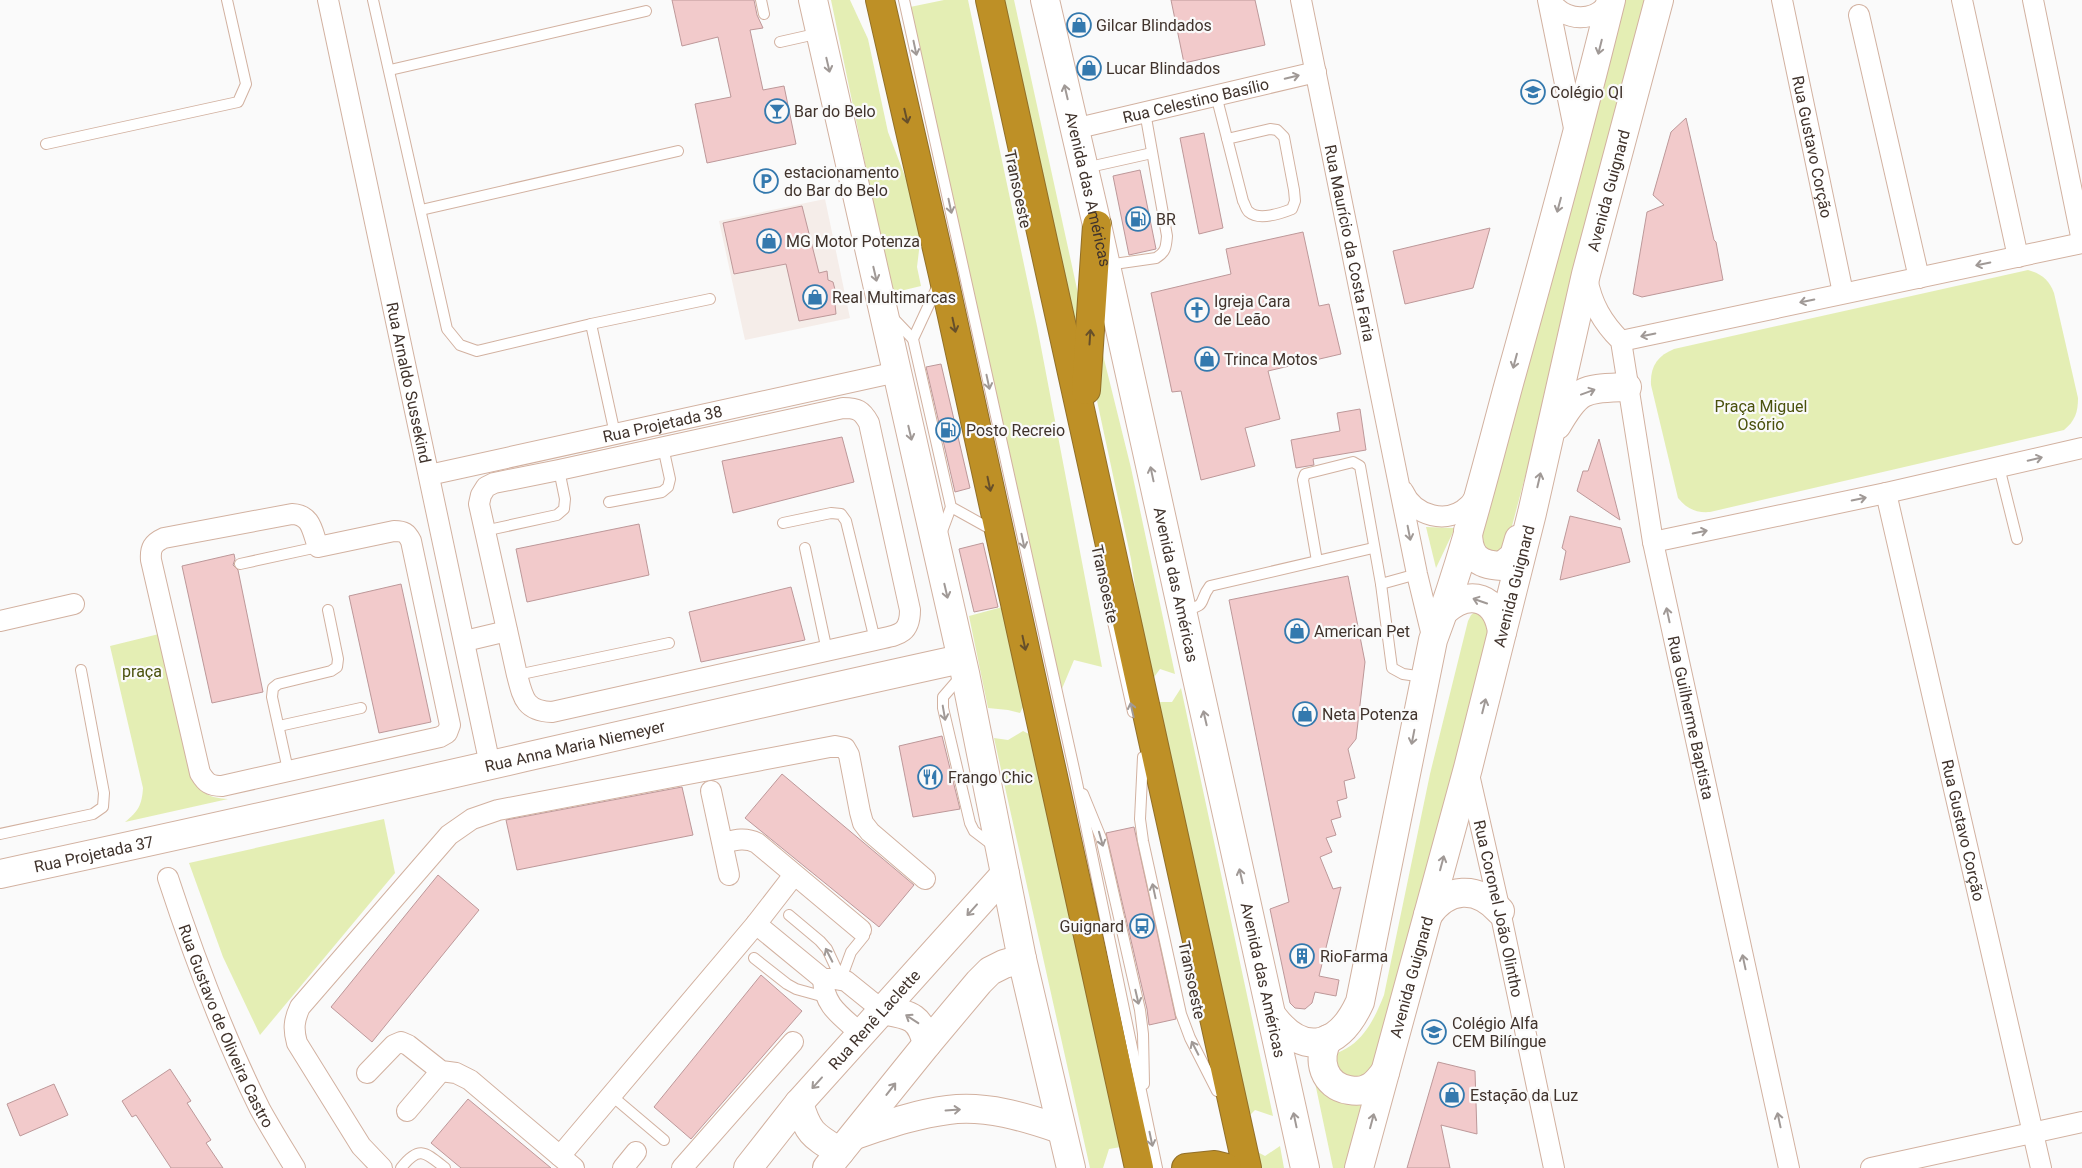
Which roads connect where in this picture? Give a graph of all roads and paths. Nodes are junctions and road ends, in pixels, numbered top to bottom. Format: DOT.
graph roads {
  1 [pos="227,0"];
  2 [pos="328,0"];
  3 [pos="373,0"];
  4 [pos="761,0"];
  5 [pos="813,0"];
  6 [pos="859,0"];
  7 [pos="880,0"];
  8 [pos="904,0"];
  9 [pos="990,0"];
  10 [pos="1045,0"];
  11 [pos="1300,0"];
  12 [pos="1549,0"];
  13 [pos="1611,0"];
  14 [pos="1660,0"];
  15 [pos="1782,0"];
  16 [pos="1962,0"];
  17 [pos="2033,0"];
  18 [pos="646,11"];
  19 [pos="764,14"];
  20 [pos="1859,15"];
  21 [pos="820,32"];
  22 [pos="780,42"];
  23 [pos="390,70"];
  24 [pos="1316,72"];
  25 [pos="896,75"];
  26 [pos="1216,96"];
  27 [pos="1145,112"];
  28 [pos="1074,129"];
  29 [pos="1227,139"];
  30 [pos="1577,139"];
  31 [pos="46,144"];
  32 [pos="678,151"];
  33 [pos="1152,153"];
  34 [pos="1084,168"];
  35 [pos="421,210"];
  36 [pos="1097,225"];
  37 [pos="2082,242"];
  38 [pos="2018,257"];
  39 [pos="1106,266"];
  40 [pos="1586,274"];
  41 [pos="943,275"];
  42 [pos="1919,278"];
  43 [pos="1843,294"];
  44 [pos="710,299"];
  45 [pos="882,305"];
  46 [pos="591,324"];
  47 [pos="913,339"];
  48 [pos="1621,341"];
  49 [pos="896,372"];
  50 [pos="1627,387"];
  51 [pos="1084,421"];
  52 [pos="615,434"];
  53 [pos="1548,442"];
  54 [pos="663,447"];
  55 [pos="2082,448"];
  56 [pos="1999,467"];
  57 [pos="559,470"];
  58 [pos="429,475"];
  59 [pos="1400,485"];
  60 [pos="1479,492"];
  61 [pos="1886,493"];
  62 [pos="608,502"];
  63 [pos="951,507"];
  64 [pos="1532,514"];
  65 [pos="783,523"];
  66 [pos="484,531"];
  67 [pos="1468,531"];
  68 [pos="1000,535"];
  69 [pos="2017,539"];
  70 [pos="1653,542"];
  71 [pos="936,546"];
  72 [pos="318,547"];
  73 [pos="805,548"];
  74 [pos="1373,548"];
  75 [pos="444,553"];
  76 [pos="415,559"];
  77 [pos="1317,561"];
  78 [pos="240,564"];
  79 [pos="1417,574"];
  80 [pos="1381,584"];
  81 [pos="1105,585"];
  82 [pos="74,604"];
  83 [pos="328,610"];
  84 [pos="1182,611"];
  85 [pos="1444,611"];
  86 [pos="0,621"];
  87 [pos="507,631"];
  88 [pos="1502,632"];
  89 [pos="874,640"];
  90 [pos="1433,640"];
  91 [pos="465,641"];
  92 [pos="669,643"];
  93 [pos="827,650"];
  94 [pos="963,666"];
  95 [pos="81,670"];
  96 [pos="517,675"];
  97 [pos="1425,677"];
  98 [pos="362,708"];
  99 [pos="1135,722"];
  100 [pos="279,726"];
  101 [pos="490,765"];
  102 [pos="1468,768"];
  103 [pos="288,770"];
  104 [pos="1076,778"];
  105 [pos="711,791"];
  106 [pos="1152,796"];
  107 [pos="0,834"];
  108 [pos="188,834"];
  109 [pos="723,843"];
  110 [pos="1002,863"];
  111 [pos="0,871"];
  112 [pos="729,875"];
  113 [pos="794,875"];
  114 [pos="168,878"];
  115 [pos="925,879"];
  116 [pos="1500,911"];
  117 [pos="789,915"];
  118 [pos="1428,915"];
  119 [pos="756,924"];
  120 [pos="861,930"];
  121 [pos="754,958"];
  122 [pos="1022,959"];
  123 [pos="830,985"];
  124 [pos="882,1010"];
  125 [pos="1273,1017"];
  126 [pos="861,1034"];
  127 [pos="1328,1039"];
  128 [pos="793,1042"];
  129 [pos="927,1044"];
  130 [pos="1208,1053"];
  131 [pos="441,1071"];
  132 [pos="1385,1072"];
  133 [pos="367,1073"];
  134 [pos="612,1096"];
  135 [pos="799,1104"];
  136 [pos="1145,1110"];
  137 [pos="407,1111"];
  138 [pos="2082,1122"];
  139 [pos="1060,1130"];
  140 [pos="2033,1132"];
  141 [pos="664,1140"];
  142 [pos="636,1152"];
  143 [pos="841,1152"];
  144 [pos="567,1162"];
  145 [pos="1235,1166"];
  146 [pos="295,1168"];
  147 [pos="382,1168"];
  148 [pos="401,1168"];
  149 [pos="445,1168"];
  150 [pos="623,1168"];
  151 [pos="682,1168"];
  152 [pos="748,1168"];
  153 [pos="1071,1168"];
  154 [pos="1139,1168"];
  155 [pos="1157,1168"];
  156 [pos="1186,1168"];
  157 [pos="1305,1168"];
  158 [pos="1359,1168"];
  159 [pos="1554,1168"];
  160 [pos="1789,1168"];
  161 [pos="1871,1168"];
  162 [pos="2040,1168"];
  1 -- 31 [label="lane"];
  2 -- 58 [label="street, Rua Arnaldo Sussekind"];
  3 -- 23 [label="lane"];
  4 -- 19 [label="lane"];
  5 -- 21 [label="street"];
  6 -- 25 [label="highway"];
  7 -- 25 [label="highway"];
  8 -- 104 [label="lane, one-way"];
  9 -- 51 [label="highway"];
  28 -- 10 [label="street, Avenida das Américas, one-way"];
  11 -- 24 [label="street, Rua Maurício da Costa Faria"];
  12 -- 13 [label="street"];
  12 -- 30 [label="street"];
  13 -- 30 [label="street, one-way"];
  14 -- 40 [label="street, Avenida Guignard"];
  15 -- 43 [label="street, Rua Gustavo Corção"];
  16 -- 38 [label="street"];
  17 -- 37 [label="street"];
  18 -- 23 [label="lane"];
  20 -- 42 [label="street"];
  21 -- 22 [label="lane"];
  21 -- 45 [label="street, one-way"];
  23 -- 35 [label="lane"];
  26 -- 24 [label="street, Rua Celestino Basílio, one-way"];
  24 -- 59 [label="street, Rua Maurício da Costa Faria"];
  25 -- 41 [label="highway, one-way"];
  26 -- 27 [label="street, Rua Celestino Basílio"];
  26 -- 29 [label="lane"];
  27 -- 28 [label="street, Rua Celestino Basílio"];
  27 -- 33 [label="lane"];
  28 -- 34 [label="street, Avenida das Américas"];
  29 -- 29 [label="lane"];
  30 -- 60 [label="street, one-way"];
  32 -- 35 [label="lane"];
  33 -- 34 [label="lane"];
  33 -- 39 [label="lane"];
  34 -- 36 [label="street, Avenida das Américas"];
  35 -- 46 [label="lane"];
  36 -- 39 [label="street, Avenida das Américas"];
  51 -- 36 [label="highway, one-way"];
  37 -- 38 [label="street"];
  38 -- 42 [label="street, one-way"];
  84 -- 39 [label="street, Avenida das Américas, one-way"];
  40 -- 48 [label="street"];
  40 -- 53 [label="street, Avenida Guignard"];
  41 -- 47 [label="lane"];
  41 -- 68 [label="highway, one-way"];
  42 -- 43 [label="street"];
  43 -- 48 [label="street, one-way"];
  44 -- 46 [label="lane"];
  45 -- 47 [label="lane"];
  45 -- 49 [label="street"];
  46 -- 52 [label="lane"];
  47 -- 63 [label="lane"];
  48 -- 50 [label="street, Rua Guilherme Baptista"];
  49 -- 52 [label="street, Rua Projetada 38"];
  49 -- 71 [label="street, one-way"];
  53 -- 50 [label="street, one-way"];
  50 -- 70 [label="street, Rua Guilherme Baptista"];
  51 -- 145 [label="highway"];
  52 -- 58 [label="street, Rua Projetada 38"];
  64 -- 53 [label="street, Avenida Guignard, one-way"];
  54 -- 57 [label="street"];
  54 -- 62 [label="lane"];
  54 -- 89 [label="street"];
  56 -- 55 [label="street, one-way"];
  56 -- 61 [label="street"];
  56 -- 69 [label="lane"];
  57 -- 66 [label="street"];
  57 -- 66 [label="lane"];
  58 -- 75 [label="street, Rua Arnaldo Sussekind"];
  59 -- 60 [label="street, Rua Maurício da Costa Faria"];
  59 -- 79 [label="street, Rua Maurício da Costa Faria, one-way"];
  60 -- 67 [label="street"];
  70 -- 61 [label="street, one-way"];
  61 -- 140 [label="street, Rua Gustavo Corção"];
  63 -- 68 [label="lane"];
  63 -- 71 [label="lane"];
  64 -- 67 [label="street"];
  64 -- 88 [label="street, Avenida Guignard"];
  65 -- 89 [label="lane"];
  66 -- 87 [label="street"];
  67 -- 85 [label="street"];
  68 -- 154 [label="highway, one-way"];
  160 -- 70 [label="street, Rua Guilherme Baptista, one-way"];
  71 -- 94 [label="street, one-way"];
  72 -- 76 [label="street"];
  72 -- 78 [label="lane"];
  72 -- 103 [label="street"];
  73 -- 93 [label="lane"];
  74 -- 77 [label="lane"];
  74 -- 77 [label="lane"];
  74 -- 80 [label="lane"];
  75 -- 76 [label="street"];
  75 -- 91 [label="street, Rua Arnaldo Sussekind"];
  76 -- 103 [label="street"];
  77 -- 84 [label="lane"];
  79 -- 80 [label="lane"];
  79 -- 90 [label="street, Rua Maurício da Costa Faria"];
  80 -- 97 [label="lane"];
  99 -- 81 [label="lane, Transoeste, one-way"];
  82 -- 86 [label="street"];
  83 -- 100 [label="lane"];
  125 -- 84 [label="street, Avenida das Américas, one-way"];
  88 -- 85 [label="street, one-way"];
  85 -- 90 [label="street"];
  87 -- 91 [label="street"];
  87 -- 96 [label="street"];
  102 -- 88 [label="street, Avenida Guignard, one-way"];
  89 -- 93 [label="street"];
  90 -- 97 [label="street"];
  91 -- 101 [label="street, Rua Arnaldo Sussekind"];
  92 -- 96 [label="lane"];
  93 -- 96 [label="street"];
  94 -- 101 [label="street, Rua Anna Maria Niemeyer"];
  94 -- 110 [label="street, one-way"];
  95 -- 107 [label="lane"];
  97 -- 127 [label="street, one-way"];
  98 -- 100 [label="lane"];
  100 -- 103 [label="lane"];
  101 -- 108 [label="street, Rua Anna Maria Niemeyer"];
  102 -- 116 [label="street, Rua Coronel João Olintho"];
  118 -- 102 [label="street, Avenida Guignard, one-way"];
  104 -- 136 [label="lane"];
  104 -- 136 [label="lane, one-way"];
  105 -- 109 [label="street"];
  130 -- 106 [label="lane, one-way"];
  108 -- 111 [label="street, Rua Projetada 37"];
  109 -- 112 [label="street"];
  109 -- 113 [label="street"];
  110 -- 122 [label="street"];
  110 -- 124 [label="street, Rua Renê Laclette, one-way"];
  113 -- 119 [label="street"];
  113 -- 120 [label="street"];
  114 -- 146 [label="street, Rua Gustavo de Oliveira Castro"];
  115 -- 147 [label="street"];
  116 -- 118 [label="street"];
  116 -- 159 [label="street, Rua Coronel João Olintho"];
  123 -- 117 [label="lane, one-way"];
  118 -- 132 [label="street, Avenida Guignard"];
  119 -- 123 [label="street"];
  119 -- 134 [label="street"];
  120 -- 123 [label="lane"];
  121 -- 123 [label="lane"];
  122 -- 129 [label="street"];
  122 -- 139 [label="street"];
  123 -- 124 [label="street"];
  123 -- 126 [label="street"];
  124 -- 126 [label="street, Rua Renê Laclette"];
  129 -- 124 [label="street, one-way"];
  125 -- 127 [label="street"];
  157 -- 125 [label="street, Avenida das Américas, one-way"];
  126 -- 135 [label="street, Rua Renê Laclette, one-way"];
  127 -- 132 [label="street"];
  128 -- 151 [label="street"];
  143 -- 129 [label="street, one-way"];
  131 -- 133 [label="street"];
  131 -- 137 [label="street"];
  131 -- 144 [label="street"];
  158 -- 132 [label="street, Avenida Guignard, one-way"];
  134 -- 141 [label="lane"];
  134 -- 144 [label="street"];
  135 -- 143 [label="street"];
  135 -- 152 [label="street, Rua Renê Laclette"];
  136 -- 155 [label="lane, one-way"];
  138 -- 140 [label="street"];
  143 -- 139 [label="street, one-way"];
  139 -- 153 [label="street"];
  140 -- 161 [label="street"];
  140 -- 162 [label="street, Rua Gustavo Corção"];
  142 -- 150 [label="street"];
  145 -- 156 [label="highway"];
  148 -- 149 [label="lane"];
}
